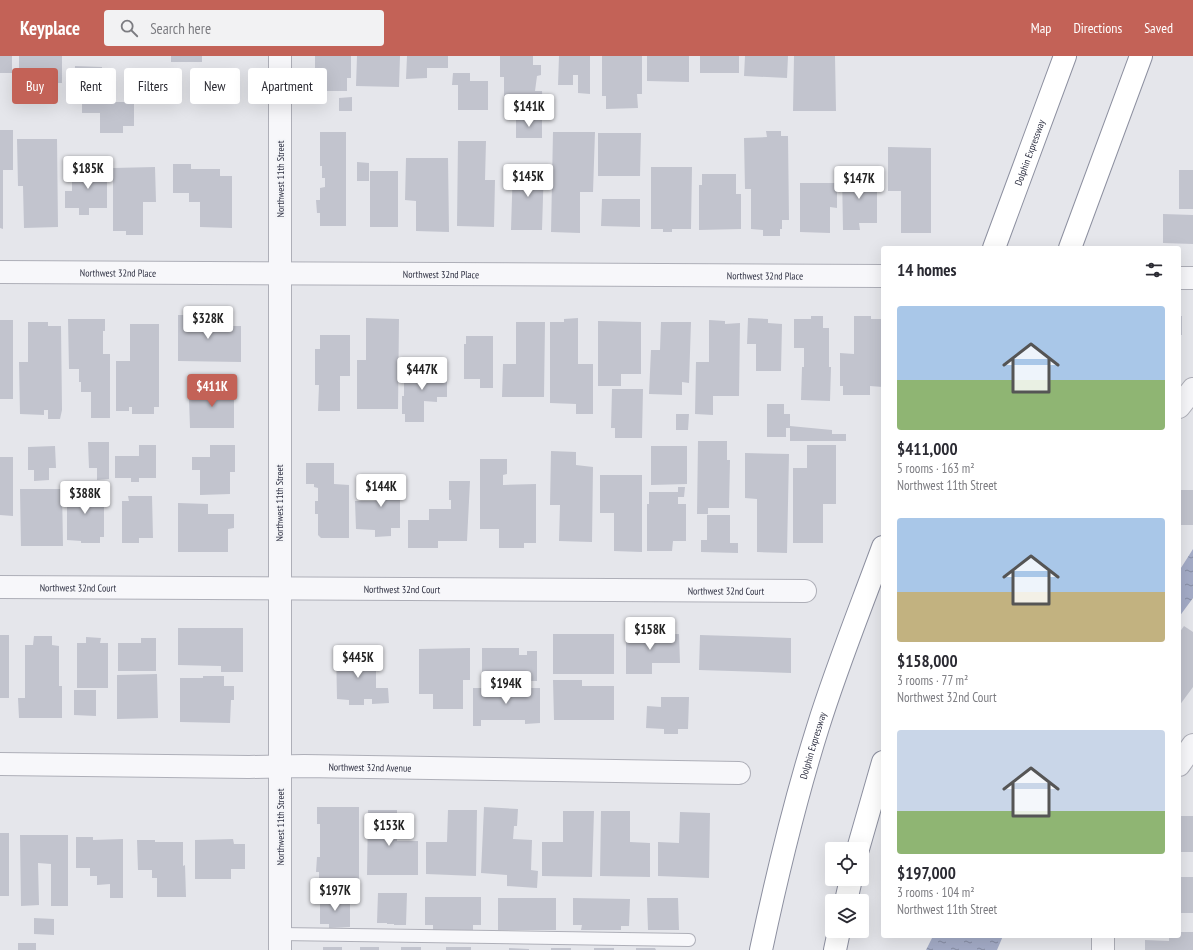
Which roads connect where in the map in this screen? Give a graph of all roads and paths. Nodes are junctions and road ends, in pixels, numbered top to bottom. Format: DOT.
graph roads {
  1 [pos="280,56"];
  2 [pos="1065,56"];
  3 [pos="1141,56"];
  4 [pos="1155,56"];
  5 [pos="1092,187"];
  6 [pos="995,246"];
  7 [pos="1071,246"];
  8 [pos="0,272"];
  9 [pos="280,273"];
  10 [pos="881,276"];
  11 [pos="1181,278"];
  12 [pos="1193,278"];
  13 [pos="1193,389"];
  14 [pos="1181,404"];
  15 [pos="881,553"];
  16 [pos="0,587"];
  17 [pos="279,589"];
  18 [pos="805,591"];
  19 [pos="1193,745"];
  20 [pos="1181,762"];
  21 [pos="0,764"];
  22 [pos="280,766"];
  23 [pos="1181,768"];
  24 [pos="1193,768"];
  25 [pos="881,769"];
  26 [pos="739,774"];
  27 [pos="860,842"];
  28 [pos="838,938"];
  29 [pos="1103,938"];
  30 [pos="689,940"];
  31 [pos="280,942"];
  32 [pos="761,950"];
  33 [pos="835,950"];
  34 [pos="1103,950"];
  1 -- 9 [label="street, Northwest 11th Street"];
  2 -- 6 [label="highway, Dolphin Expressway"];
  3 -- 5 [label="highway"];
  4 -- 5 [label="highway"];
  5 -- 7 [label="highway"];
  8 -- 9 [label="street, Northwest 32nd Place"];
  9 -- 10 [label="street, Northwest 32nd Place"];
  9 -- 17 [label="street, Northwest 11th Street"];
  11 -- 12 [label="street"];
  13 -- 14 [label="street"];
  15 -- 32 [label="highway, Dolphin Expressway"];
  16 -- 17 [label="street, Northwest 32nd Court"];
  17 -- 18 [label="street, Northwest 32nd Court"];
  17 -- 22 [label="street, Northwest 11th Street"];
  19 -- 20 [label="street"];
  21 -- 22 [label="street, Northwest 32nd Avenue"];
  22 -- 26 [label="street, Northwest 32nd Avenue"];
  22 -- 31 [label="street, Northwest 11th Street"];
  23 -- 24 [label="street"];
  25 -- 27 [label="highway"];
  28 -- 33 [label="highway"];
  29 -- 34 [label="street"];
  30 -- 31 [label="lane"];
}
